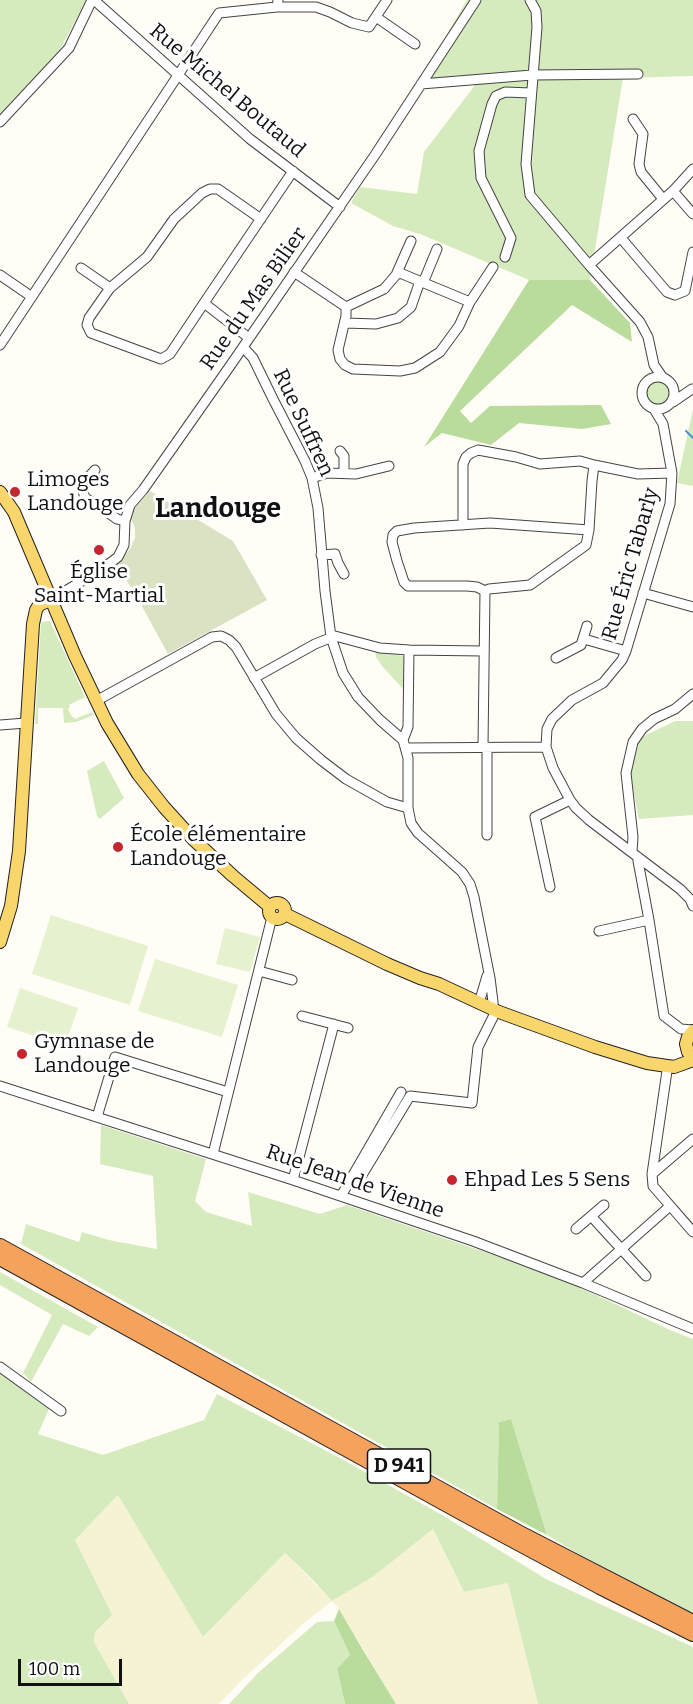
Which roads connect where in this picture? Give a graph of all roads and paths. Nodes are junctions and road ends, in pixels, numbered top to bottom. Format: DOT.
graph roads {
  1 [pos="93,0"];
  2 [pos="387,0"];
  3 [pos="476,0"];
  4 [pos="523,0"];
  5 [pos="530,0"];
  6 [pos="277,3"];
  7 [pos="536,10"];
  8 [pos="376,17"];
  9 [pos="415,44"];
  10 [pos="532,75"];
  11 [pos="638,75"];
  12 [pos="178,76"];
  13 [pos="422,84"];
  14 [pos="531,93"];
  15 [pos="633,119"];
  16 [pos="0,122"];
  17 [pos="693,169"];
  18 [pos="293,171"];
  19 [pos="673,191"];
  20 [pos="663,199"];
  21 [pos="340,207"];
  22 [pos="693,214"];
  23 [pos="261,219"];
  24 [pos="621,238"];
  25 [pos="411,240"];
  26 [pos="437,249"];
  27 [pos="693,252"];
  28 [pos="505,257"];
  29 [pos="589,265"];
  30 [pos="492,267"];
  31 [pos="81,268"];
  32 [pos="294,272"];
  33 [pos="0,275"];
  34 [pos="396,275"];
  35 [pos="422,282"];
  36 [pos="110,288"];
  37 [pos="32,297"];
  38 [pos="470,302"];
  39 [pos="204,303"];
  40 [pos="346,307"];
  41 [pos="345,323"];
  42 [pos="249,338"];
  43 [pos="0,345"];
  44 [pos="243,347"];
  45 [pos="654,364"];
  46 [pos="663,378"];
  47 [pos="648,381"];
  48 [pos="672,385"];
  49 [pos="692,389"];
  50 [pos="670,404"];
  51 [pos="654,409"];
  52 [pos="663,424"];
  53 [pos="340,451"];
  54 [pos="594,465"];
  55 [pos="389,466"];
  56 [pos="94,470"];
  57 [pos="344,473"];
  58 [pos="672,473"];
  59 [pos="312,478"];
  60 [pos="0,492"];
  61 [pos="126,521"];
  62 [pos="463,525"];
  63 [pos="589,530"];
  64 [pos="321,555"];
  65 [pos="344,574"];
  66 [pos="485,591"];
  67 [pos="643,593"];
  68 [pos="52,599"];
  69 [pos="693,607"];
  70 [pos="587,626"];
  71 [pos="331,637"];
  72 [pos="584,639"];
  73 [pos="409,651"];
  74 [pos="483,651"];
  75 [pos="626,651"];
  76 [pos="556,658"];
  77 [pos="254,678"];
  78 [pos="693,694"];
  79 [pos="96,700"];
  80 [pos="26,723"];
  81 [pos="0,725"];
  82 [pos="404,744"];
  83 [pos="485,747"];
  84 [pos="546,747"];
  85 [pos="570,800"];
  86 [pos="408,808"];
  87 [pos="487,835"];
  88 [pos="635,855"];
  89 [pos="550,887"];
  90 [pos="692,901"];
  91 [pos="276,913"];
  92 [pos="649,920"];
  93 [pos="599,932"];
  94 [pos="0,942"];
  95 [pos="259,971"];
  96 [pos="489,971"];
  97 [pos="292,980"];
  98 [pos="479,1003"];
  99 [pos="495,1010"];
  100 [pos="302,1016"];
  101 [pos="334,1024"];
  102 [pos="348,1028"];
  103 [pos="689,1042"];
  104 [pos="667,1065"];
  105 [pos="0,1086"];
  106 [pos="228,1092"];
  107 [pos="401,1092"];
  108 [pos="97,1117"];
  109 [pos="693,1139"];
  110 [pos="213,1154"];
  111 [pos="652,1174"];
  112 [pos="293,1180"];
  113 [pos="351,1180"];
  114 [pos="342,1196"];
  115 [pos="604,1205"];
  116 [pos="670,1206"];
  117 [pos="591,1216"];
  118 [pos="576,1229"];
  119 [pos="693,1232"];
  120 [pos="0,1240"];
  121 [pos="0,1246"];
  122 [pos="622,1249"];
  123 [pos="14,1253"];
  124 [pos="0,1258"];
  125 [pos="646,1276"];
  126 [pos="583,1283"];
  127 [pos="693,1329"];
  128 [pos="0,1367"];
  129 [pos="61,1411"];
  130 [pos="693,1622"];
  131 [pos="693,1634"];
  1 -- 12 [label="street, Rue Michel Boutaud"];
  1 -- 16 [label="street"];
  2 -- 8 [label="street"];
  3 -- 13 [label="street, Rue du Mas Bilier"];
  4 -- 7 [label="street"];
  5 -- 7 [label="street"];
  6 -- 8 [label="street"];
  6 -- 12 [label="street"];
  7 -- 10 [label="street"];
  8 -- 9 [label="street"];
  10 -- 11 [label="street"];
  10 -- 13 [label="street"];
  10 -- 14 [label="street"];
  12 -- 18 [label="street, Rue Michel Boutaud"];
  12 -- 37 [label="street"];
  13 -- 21 [label="street, Rue du Mas Bilier"];
  14 -- 28 [label="street"];
  14 -- 29 [label="street"];
  15 -- 20 [label="street"];
  17 -- 19 [label="street"];
  18 -- 21 [label="street, Rue Michel Boutaud"];
  18 -- 23 [label="street"];
  19 -- 20 [label="street"];
  19 -- 22 [label="street"];
  20 -- 24 [label="street"];
  21 -- 32 [label="street, Rue du Mas Bilier"];
  23 -- 36 [label="street"];
  23 -- 39 [label="street"];
  24 -- 27 [label="street"];
  24 -- 29 [label="street"];
  25 -- 34 [label="street"];
  26 -- 35 [label="street"];
  29 -- 45 [label="street"];
  30 -- 38 [label="street"];
  31 -- 36 [label="street"];
  32 -- 40 [label="street"];
  32 -- 42 [label="street, Rue du Mas Bilier"];
  33 -- 37 [label="street"];
  34 -- 35 [label="street"];
  34 -- 40 [label="street"];
  35 -- 38 [label="street"];
  35 -- 41 [label="street"];
  36 -- 39 [label="street"];
  37 -- 43 [label="street"];
  38 -- 41 [label="street"];
  39 -- 42 [label="street"];
  40 -- 41 [label="street"];
  42 -- 44 [label="street, Rue du Mas Bilier"];
  44 -- 59 [label="street, Rue Suffren"];
  44 -- 61 [label="street, Rue du Mas Bilier"];
  45 -- 46 [label="street"];
  45 -- 47 [label="street"];
  46 -- 47 [label="street"];
  46 -- 48 [label="street"];
  47 -- 51 [label="street"];
  48 -- 49 [label="street"];
  48 -- 50 [label="street"];
  49 -- 50 [label="street"];
  50 -- 51 [label="street"];
  50 -- 52 [label="street, Rue Éric Tabarly"];
  51 -- 52 [label="street, Rue Éric Tabarly"];
  52 -- 58 [label="street, Rue Éric Tabarly"];
  53 -- 57 [label="street"];
  54 -- 58 [label="street"];
  54 -- 62 [label="street"];
  54 -- 63 [label="street"];
  55 -- 57 [label="street"];
  56 -- 61 [label="street"];
  57 -- 59 [label="street"];
  58 -- 67 [label="street, Rue Éric Tabarly"];
  59 -- 64 [label="street, Rue Suffren"];
  60 -- 68 [label="main road"];
  61 -- 68 [label="street, Rue du Mas Bilier"];
  62 -- 63 [label="street"];
  62 -- 66 [label="street"];
  63 -- 66 [label="street"];
  64 -- 65 [label="street"];
  64 -- 71 [label="street, Rue Suffren"];
  66 -- 74 [label="street"];
  67 -- 69 [label="street"];
  67 -- 75 [label="street, Rue Éric Tabarly"];
  68 -- 79 [label="main road"];
  68 -- 80 [label="main road"];
  70 -- 72 [label="street"];
  71 -- 73 [label="street"];
  71 -- 77 [label="street"];
  71 -- 82 [label="street, Rue Suffren"];
  72 -- 75 [label="street"];
  72 -- 76 [label="street"];
  73 -- 74 [label="street"];
  73 -- 82 [label="street"];
  74 -- 83 [label="street"];
  75 -- 84 [label="street, Rue Éric Tabarly"];
  77 -- 79 [label="street"];
  77 -- 86 [label="street"];
  78 -- 88 [label="street"];
  79 -- 91 [label="main road"];
  80 -- 81 [label="street"];
  80 -- 94 [label="main road"];
  82 -- 83 [label="street"];
  82 -- 86 [label="street"];
  83 -- 84 [label="street"];
  83 -- 87 [label="street"];
  84 -- 85 [label="street"];
  85 -- 88 [label="street"];
  85 -- 89 [label="street"];
  86 -- 96 [label="street"];
  88 -- 90 [label="street"];
  88 -- 92 [label="street"];
  91 -- 95 [label="street"];
  91 -- 98 [label="main road"];
  92 -- 93 [label="street"];
  92 -- 103 [label="street"];
  95 -- 97 [label="street"];
  95 -- 106 [label="street"];
  96 -- 98 [label="street"];
  96 -- 99 [label="street"];
  98 -- 99 [label="main road"];
  99 -- 104 [label="main road"];
  99 -- 113 [label="street"];
  100 -- 101 [label="street"];
  101 -- 102 [label="street"];
  101 -- 112 [label="street"];
  103 -- 104 [label="main road"];
  104 -- 111 [label="street"];
  105 -- 108 [label="street, Rue Jean de Vienne"];
  106 -- 108 [label="street"];
  106 -- 110 [label="street"];
  107 -- 113 [label="street"];
  108 -- 110 [label="street, Rue Jean de Vienne"];
  109 -- 111 [label="street"];
  110 -- 112 [label="street, Rue Jean de Vienne"];
  111 -- 116 [label="street"];
  112 -- 114 [label="street, Rue Jean de Vienne"];
  113 -- 114 [label="street"];
  114 -- 126 [label="street, Rue Jean de Vienne"];
  115 -- 117 [label="street"];
  116 -- 119 [label="street"];
  116 -- 122 [label="street"];
  117 -- 118 [label="street"];
  117 -- 122 [label="street"];
  120 -- 123 [label="highway"];
  121 -- 123 [label="highway, D 941"];
  122 -- 125 [label="street"];
  122 -- 126 [label="street"];
  123 -- 130 [label="highway, D 941"];
  124 -- 131 [label="highway, D 941"];
  126 -- 127 [label="street, Rue Jean de Vienne"];
  128 -- 129 [label="street"];
}
